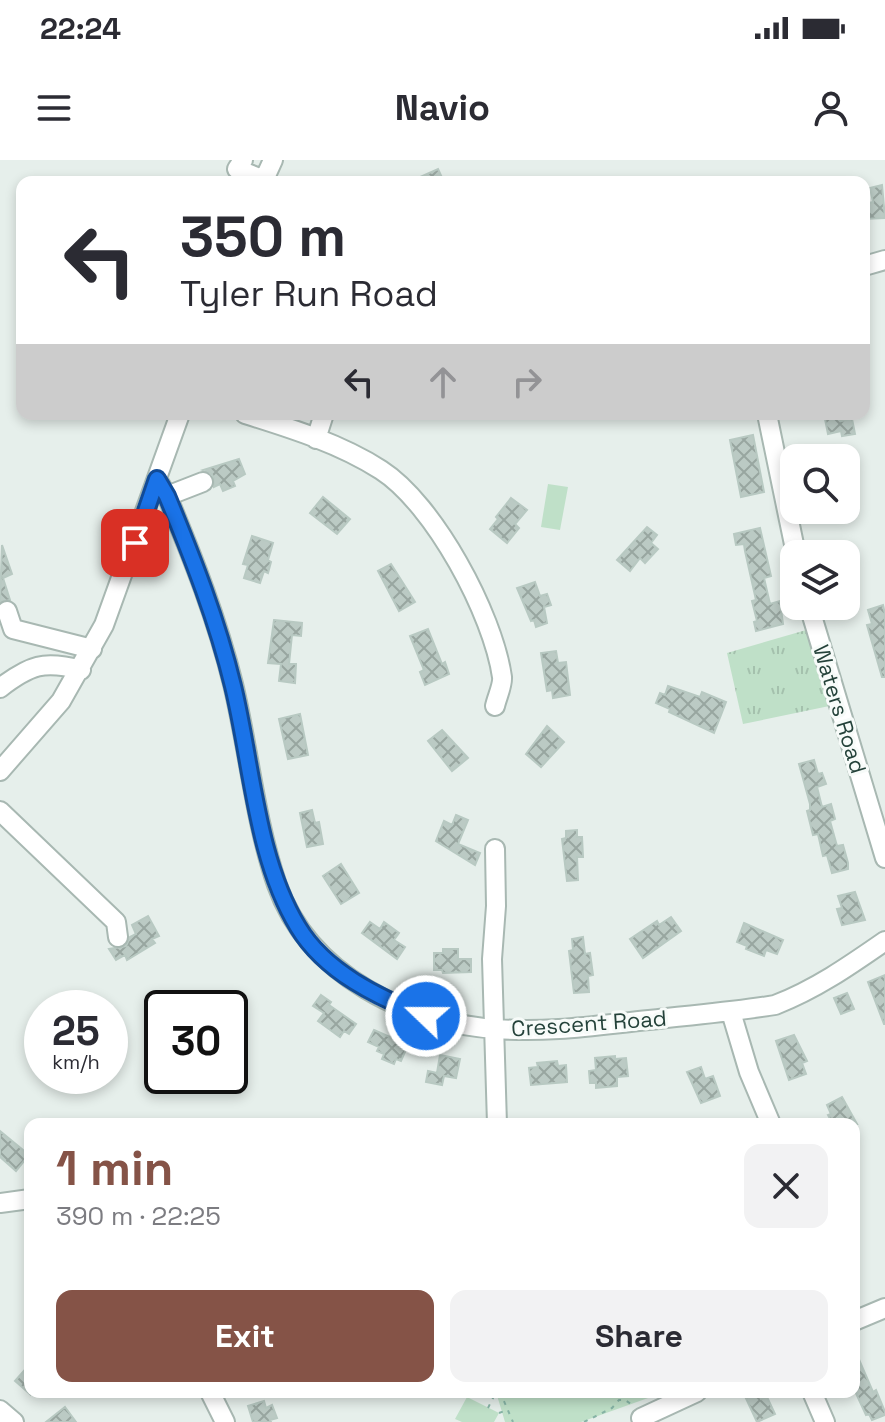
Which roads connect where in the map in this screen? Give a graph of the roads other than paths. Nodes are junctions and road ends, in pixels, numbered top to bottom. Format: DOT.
graph roads {
  1 [pos="178,420"];
  2 [pos="262,420"];
  3 [pos="322,420"];
  4 [pos="768,420"];
  5 [pos="316,439"];
  6 [pos="157,479"];
  7 [pos="203,482"];
  8 [pos="167,496"];
  9 [pos="793,540"];
  10 [pos="7,611"];
  11 [pos="813,620"];
  12 [pos="92,649"];
  13 [pos="81,670"];
  14 [pos="0,688"];
  15 [pos="495,706"];
  16 [pos="0,771"];
  17 [pos="0,811"];
  18 [pos="495,849"];
  19 [pos="885,858"];
  20 [pos="118,937"];
  21 [pos="885,941"];
  22 [pos="731,1012"];
  23 [pos="496,1029"];
  24 [pos="497,1118"];
  25 [pos="768,1118"];
  26 [pos="24,1200"];
  27 [pos="0,1203"];
  28 [pos="885,1308"];
  29 [pos="860,1318"];
  30 [pos="213,1398"];
  31 [pos="685,1398"];
  32 [pos="815,1398"];
  33 [pos="0,1410"];
  34 [pos="642,1420"];
  35 [pos="14,1422"];
  36 [pos="225,1422"];
  37 [pos="825,1422"];
  1 -- 6 [label="street"];
  2 -- 5 [label="street"];
  3 -- 5 [label="street"];
  4 -- 9 [label="street"];
  5 -- 15 [label="street"];
  6 -- 8 [label="street, Crescent Road"];
  6 -- 12 [label="street"];
  7 -- 8 [label="street"];
  8 -- 23 [label="street, Crescent Road"];
  10 -- 12 [label="street"];
  11 -- 19 [label="street, Waters Road"];
  12 -- 13 [label="street"];
  13 -- 14 [label="street"];
  13 -- 16 [label="street"];
  17 -- 20 [label="street"];
  18 -- 23 [label="street"];
  21 -- 22 [label="street, Crescent Road"];
  22 -- 23 [label="street, Crescent Road"];
  22 -- 25 [label="street"];
  23 -- 24 [label="street"];
  26 -- 27 [label="street"];
  28 -- 29 [label="street"];
  30 -- 36 [label="street"];
  31 -- 34 [label="street"];
  32 -- 37 [label="street"];
  33 -- 35 [label="street"];
}
